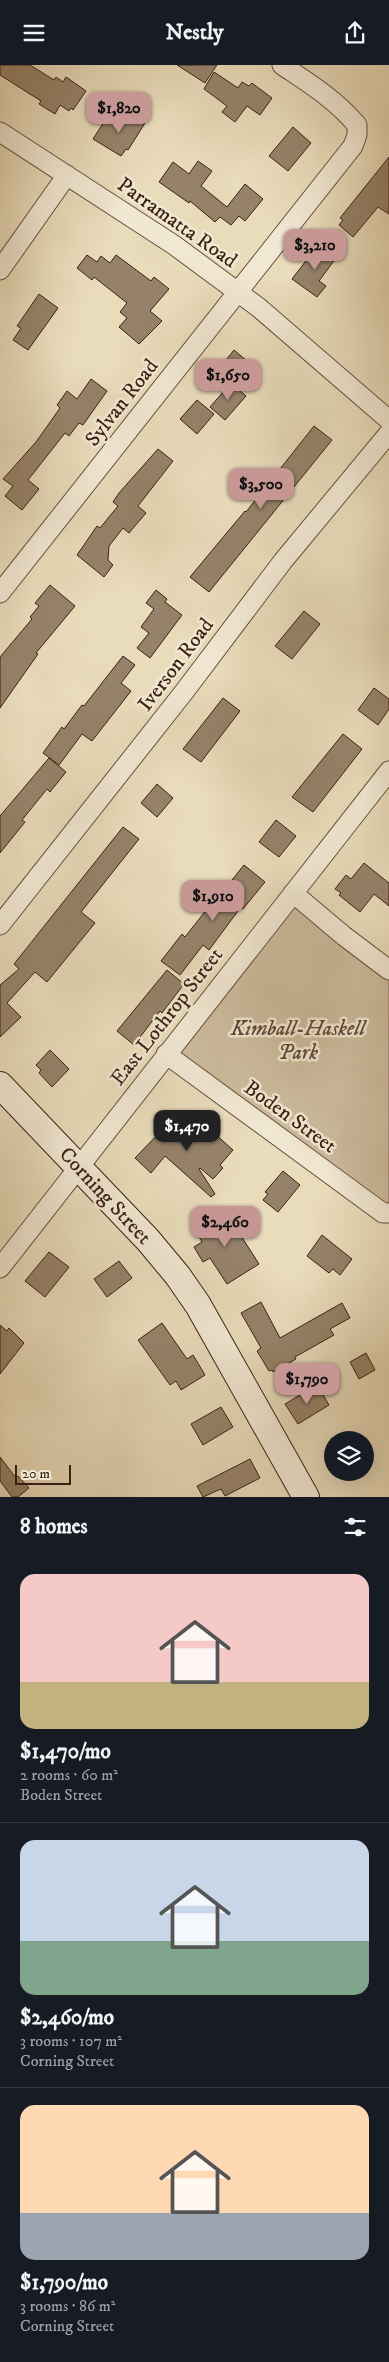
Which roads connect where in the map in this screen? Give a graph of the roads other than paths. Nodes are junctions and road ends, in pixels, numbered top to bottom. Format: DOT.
graph roads {
  1 [pos="282,65"];
  2 [pos="0,132"];
  3 [pos="67,175"];
  4 [pos="0,270"];
  5 [pos="237,292"];
  6 [pos="389,420"];
  7 [pos="389,433"];
  8 [pos="0,593"];
  9 [pos="389,771"];
  10 [pos="293,893"];
  11 [pos="0,925"];
  12 [pos="389,970"];
  13 [pos="166,1054"];
  14 [pos="0,1085"];
  15 [pos="78,1167"];
  16 [pos="389,1213"];
  17 [pos="0,1267"];
  18 [pos="306,1497"];
  1 -- 5 [label="street, Sylvan Road"];
  2 -- 3 [label="street, Parramatta Road"];
  3 -- 4 [label="street"];
  3 -- 5 [label="street, Parramatta Road"];
  5 -- 6 [label="street, Parramatta Road"];
  5 -- 8 [label="street, Sylvan Road"];
  7 -- 11 [label="street, Iverson Road"];
  9 -- 10 [label="street, East Lothrop Street"];
  10 -- 12 [label="street"];
  10 -- 13 [label="street, East Lothrop Street"];
  13 -- 15 [label="street, East Lothrop Street"];
  13 -- 16 [label="street, Boden Street"];
  14 -- 15 [label="street, Corning Street"];
  15 -- 17 [label="street, East Lothrop Street"];
  15 -- 18 [label="street, Corning Street"];
}
